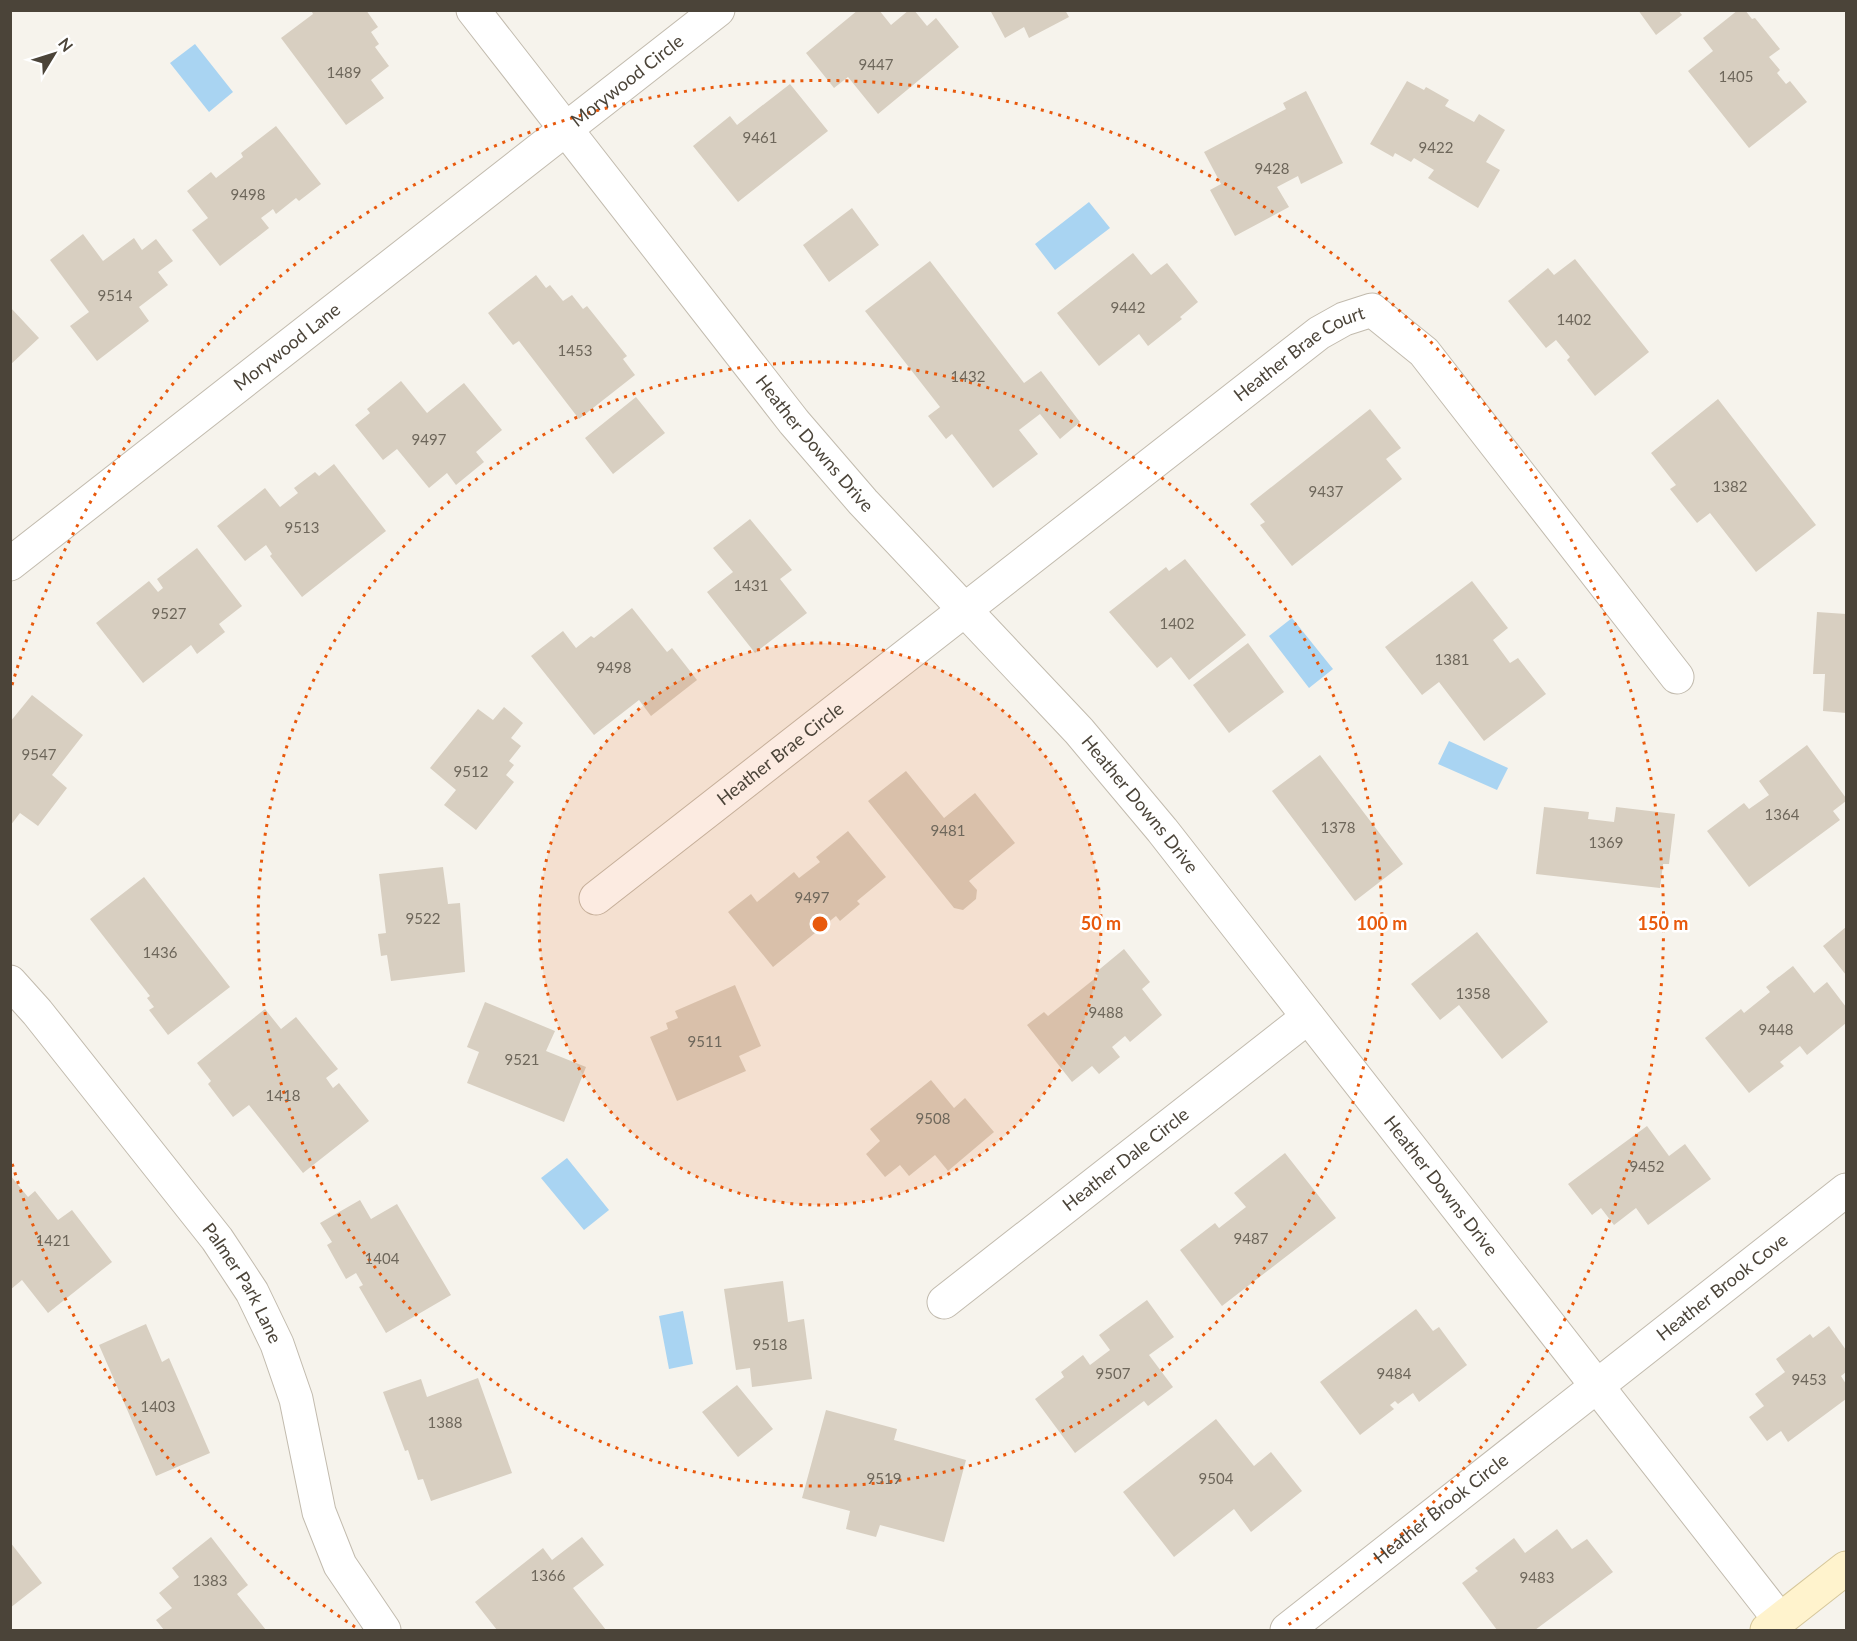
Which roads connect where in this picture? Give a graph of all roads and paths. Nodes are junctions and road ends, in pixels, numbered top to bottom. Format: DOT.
graph roads {
  1 [pos="472,10"];
  2 [pos="718,10"];
  3 [pos="566,130"];
  4 [pos="10,564"];
  5 [pos="966,610"];
  6 [pos="1677,677"];
  7 [pos="596,898"];
  8 [pos="10,982"];
  9 [pos="1308,1017"];
  10 [pos="1846,1190"];
  11 [pos="944,1302"];
  12 [pos="1598,1387"];
  13 [pos="1846,1568"];
  14 [pos="1774,1625"];
  15 [pos="384,1630"];
  16 [pos="1287,1630"];
  1 -- 3 [label="street, Heather Downs Drive"];
  2 -- 3 [label="street, Morywood Circle"];
  3 -- 4 [label="street, Morywood Lane"];
  3 -- 5 [label="street, Heather Downs Drive"];
  5 -- 6 [label="street, Heather Brae Court"];
  5 -- 7 [label="street, Heather Brae Circle"];
  5 -- 9 [label="street, Heather Downs Drive"];
  8 -- 15 [label="street, Palmer Park Lane"];
  9 -- 11 [label="street, Heather Dale Circle"];
  9 -- 12 [label="street, Heather Downs Drive"];
  10 -- 12 [label="street, Heather Brook Cove"];
  12 -- 14 [label="street, Heather Downs Drive"];
  12 -- 16 [label="street, Heather Brook Circle"];
  13 -- 14 [label="street"];
}
